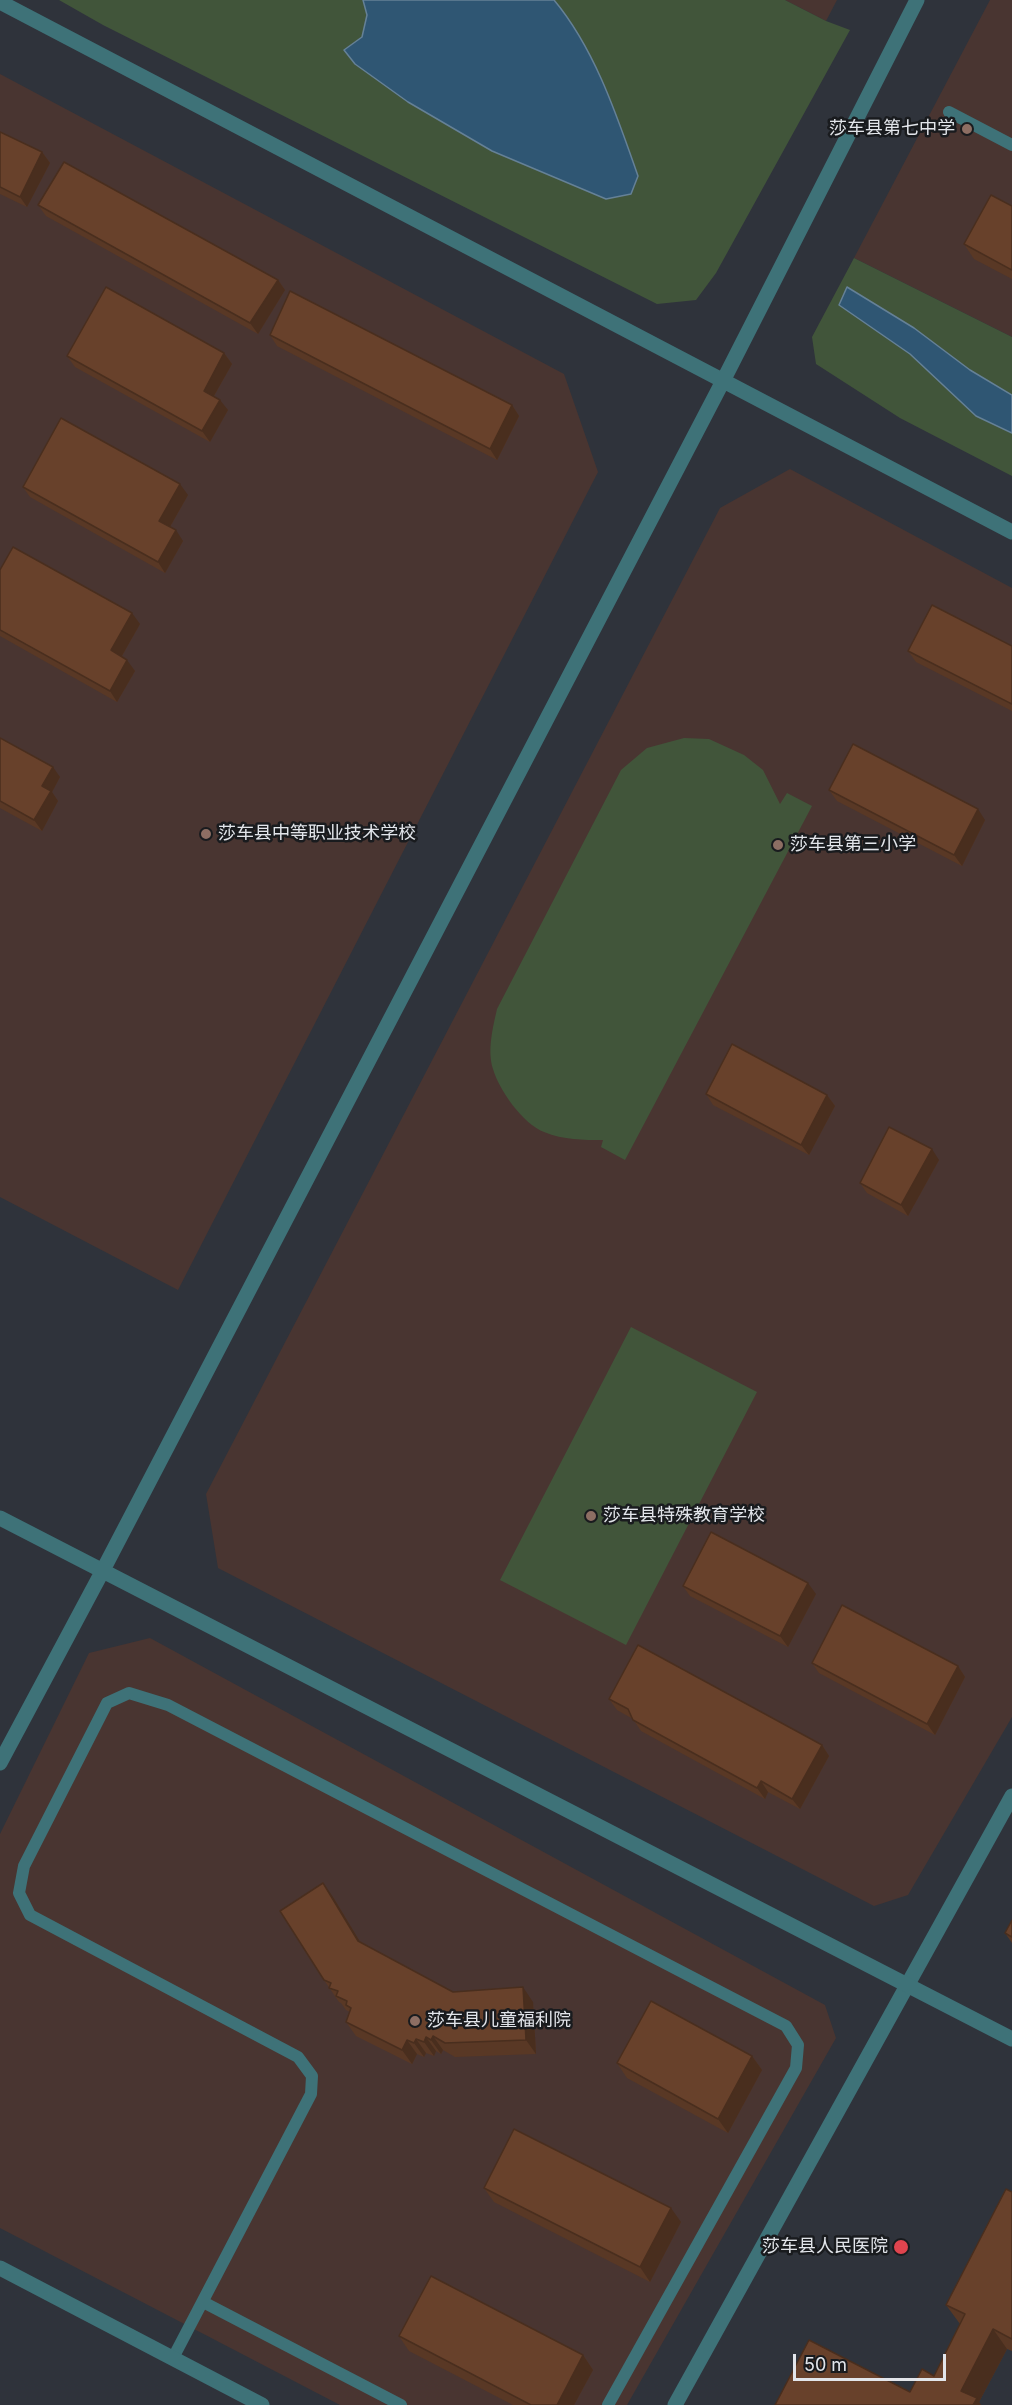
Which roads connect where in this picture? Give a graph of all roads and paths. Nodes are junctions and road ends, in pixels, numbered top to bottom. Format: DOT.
graph roads {
  1 [pos="917,0"];
  2 [pos="0,2"];
  3 [pos="950,112"];
  4 [pos="1012,145"];
  5 [pos="723,381"];
  6 [pos="1012,532"];
  7 [pos="0,1518"];
  8 [pos="102,1572"];
  9 [pos="0,1763"];
  10 [pos="1012,1796"];
  11 [pos="908,1985"];
  12 [pos="1012,2039"];
  13 [pos="0,2268"];
  14 [pos="203,2302"];
  15 [pos="173,2358"];
  16 [pos="262,2405"];
  17 [pos="400,2405"];
  18 [pos="608,2405"];
  19 [pos="675,2405"];
  1 -- 5 [label="street"];
  2 -- 5 [label="street"];
  3 -- 4 [label="lane"];
  5 -- 6 [label="street"];
  5 -- 8 [label="street"];
  7 -- 8 [label="street"];
  8 -- 9 [label="street"];
  8 -- 11 [label="street"];
  10 -- 11 [label="street"];
  11 -- 12 [label="street"];
  11 -- 19 [label="street"];
  13 -- 15 [label="street"];
  14 -- 15 [label="lane"];
  14 -- 17 [label="lane"];
  14 -- 18 [label="lane"];
  15 -- 16 [label="street"];
}
